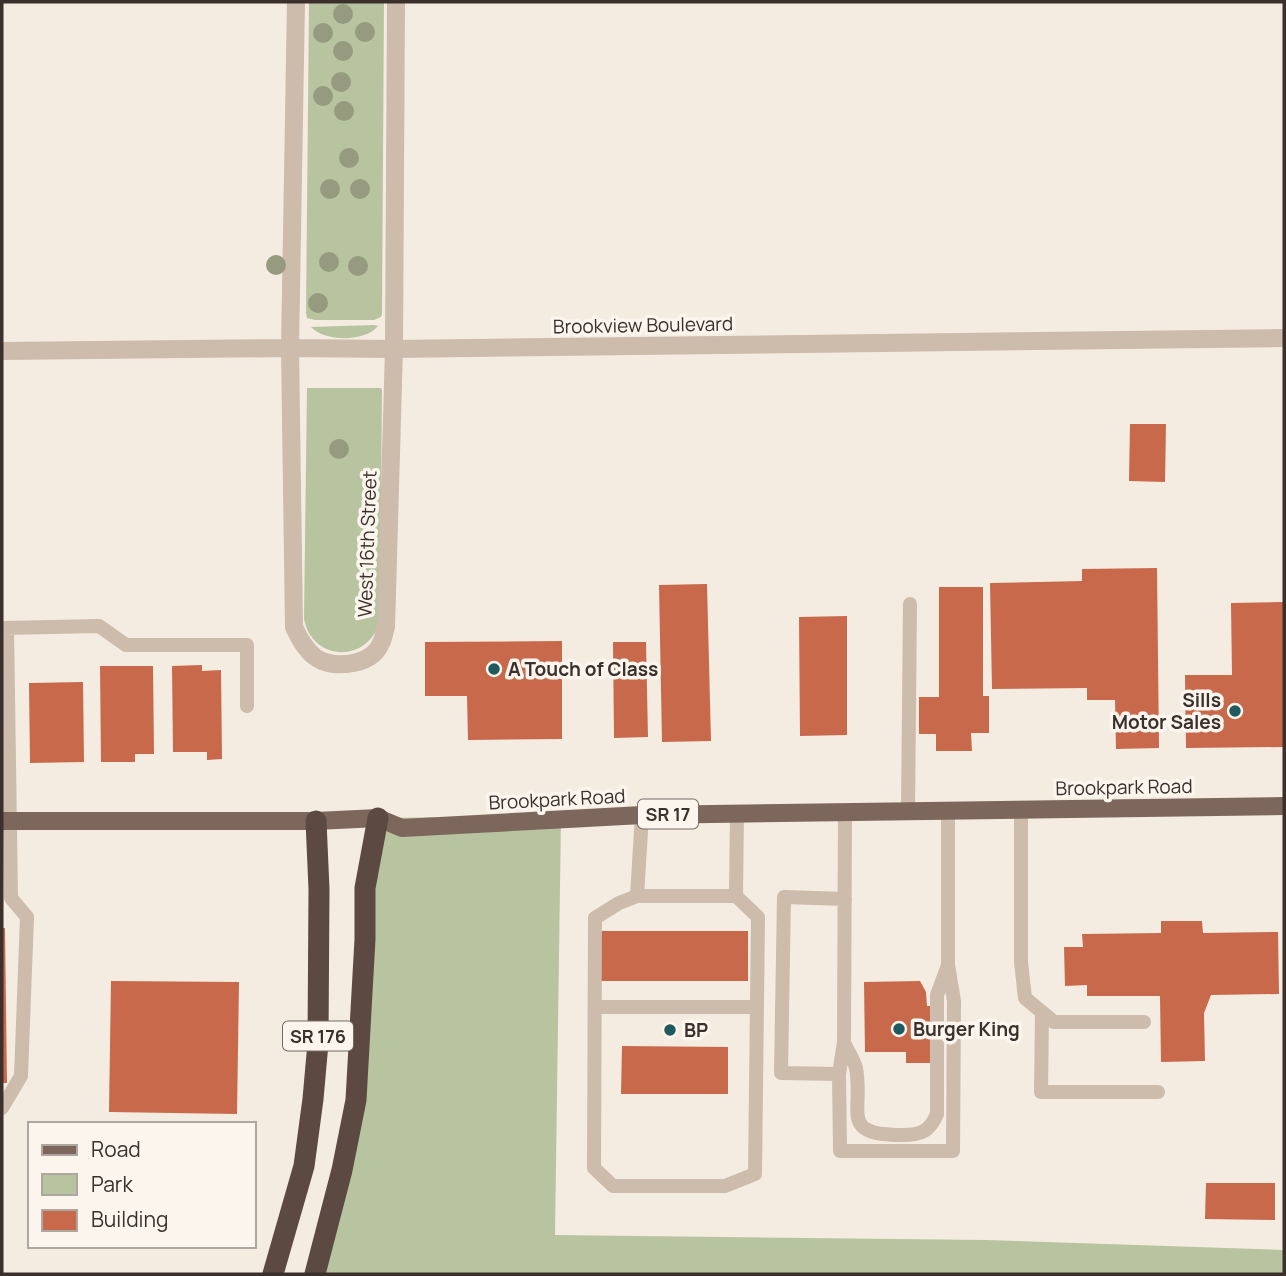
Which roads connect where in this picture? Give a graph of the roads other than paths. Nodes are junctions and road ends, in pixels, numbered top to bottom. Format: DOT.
graph roads {
  1 [pos="296,2"];
  2 [pos="396,2"];
  3 [pos="1284,338"];
  4 [pos="290,348"];
  5 [pos="394,349"];
  6 [pos="2,351"];
  7 [pos="910,604"];
  8 [pos="4,628"];
  9 [pos="247,706"];
  10 [pos="1284,806"];
  11 [pos="1021,810"];
  12 [pos="948,811"];
  13 [pos="845,812"];
  14 [pos="908,812"];
  15 [pos="737,813"];
  16 [pos="642,815"];
  17 [pos="378,818"];
  18 [pos="6,821"];
  19 [pos="316,821"];
  20 [pos="637,896"];
  21 [pos="736,896"];
  22 [pos="6,898"];
  23 [pos="845,899"];
  24 [pos="948,965"];
  25 [pos="595,1007"];
  26 [pos="757,1007"];
  27 [pos="1042,1012"];
  28 [pos="1143,1022"];
  29 [pos="844,1042"];
  30 [pos="839,1074"];
  31 [pos="1158,1092"];
  32 [pos="2,1108"];
  33 [pos="273,1274"];
  34 [pos="315,1274"];
  1 -- 4 [label="street, West 16th Street"];
  2 -- 5 [label="street, West 16th Street"];
  3 -- 5 [label="street, Brookview Boulevard"];
  4 -- 5 [label="street, Brookview Boulevard"];
  4 -- 5 [label="street, West 16th Street"];
  4 -- 6 [label="street, Brookview Boulevard"];
  7 -- 14 [label="lane"];
  8 -- 9 [label="lane"];
  8 -- 18 [label="lane"];
  10 -- 11 [label="main road, Brookpark Road / SR 17"];
  11 -- 12 [label="main road, Brookpark Road / SR 17"];
  11 -- 27 [label="lane"];
  12 -- 14 [label="main road, Brookpark Road / SR 17"];
  12 -- 24 [label="lane"];
  13 -- 14 [label="main road, Brookpark Road / SR 17"];
  13 -- 15 [label="main road, Brookpark Road / SR 17"];
  13 -- 23 [label="lane"];
  15 -- 16 [label="main road, Brookpark Road / SR 17"];
  15 -- 21 [label="lane"];
  16 -- 17 [label="main road, Brookpark Road / SR 17"];
  16 -- 20 [label="lane"];
  17 -- 19 [label="main road, Brookpark Road / SR 17"];
  17 -- 34 [label="highway, SR 176"];
  18 -- 19 [label="main road, Brookpark Road / SR 17"];
  18 -- 22 [label="lane"];
  19 -- 33 [label="highway, SR 176"];
  20 -- 21 [label="lane"];
  20 -- 25 [label="lane"];
  21 -- 26 [label="lane"];
  22 -- 32 [label="lane"];
  23 -- 29 [label="lane"];
  23 -- 30 [label="lane"];
  24 -- 29 [label="lane"];
  24 -- 30 [label="lane"];
  25 -- 26 [label="lane"];
  25 -- 26 [label="lane"];
  27 -- 28 [label="lane"];
  27 -- 31 [label="lane"];
  29 -- 30 [label="lane"];
}
